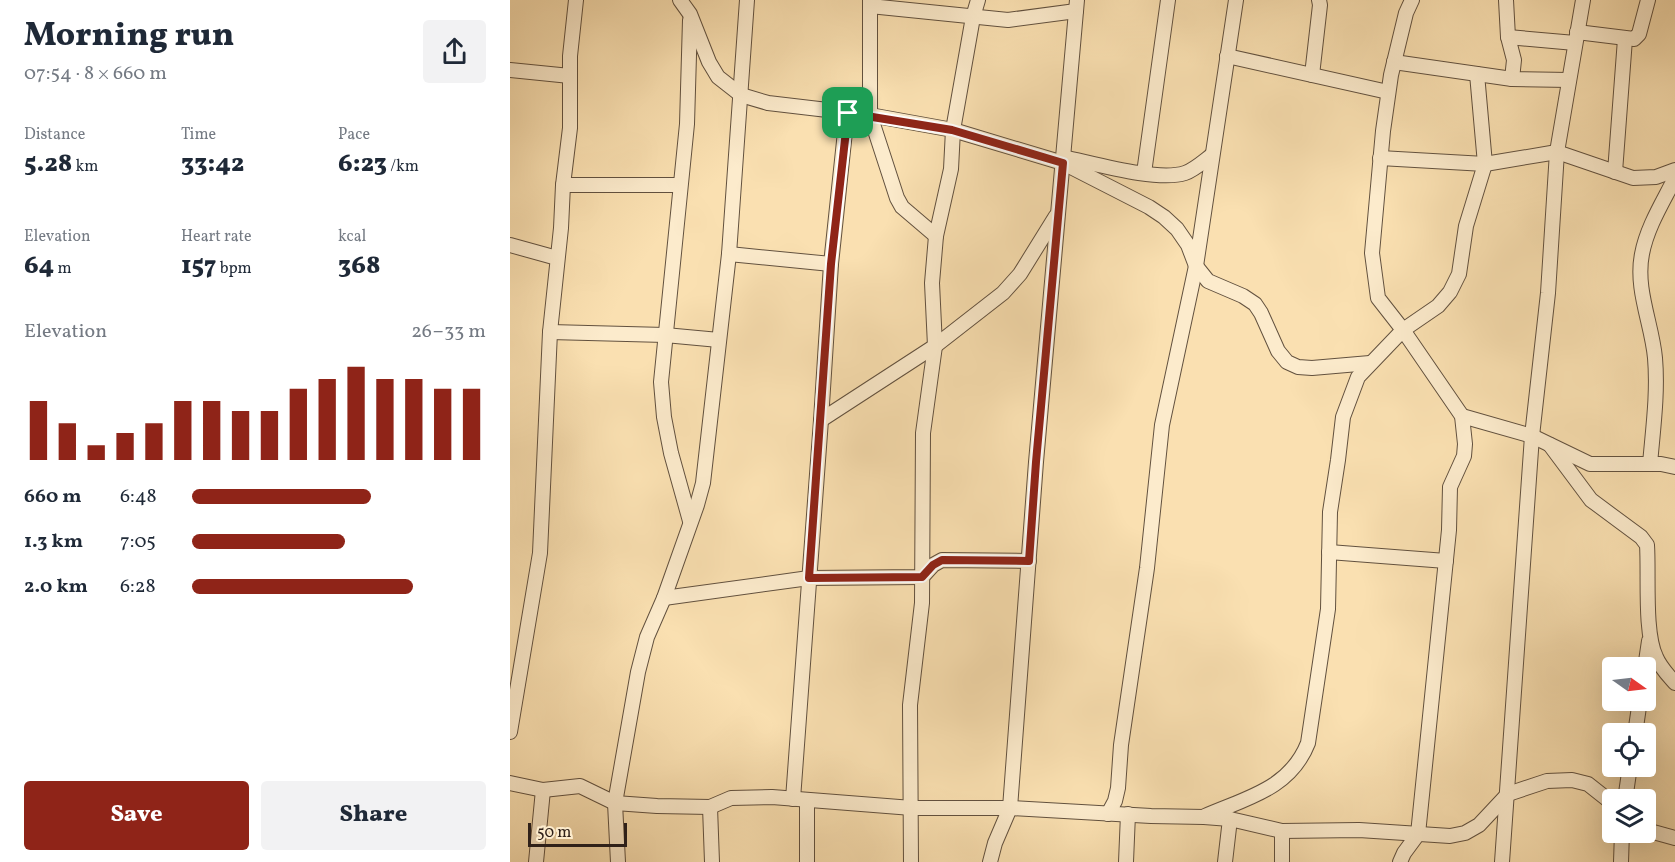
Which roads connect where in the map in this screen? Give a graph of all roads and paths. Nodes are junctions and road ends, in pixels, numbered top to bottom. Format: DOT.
graph roads {
  1 [pos="576,0"];
  2 [pos="680,0"];
  3 [pos="747,0"];
  4 [pos="978,0"];
  5 [pos="1168,0"];
  6 [pos="1236,0"];
  7 [pos="1319,0"];
  8 [pos="1412,0"];
  9 [pos="1506,0"];
  10 [pos="1583,0"];
  11 [pos="1648,0"];
  12 [pos="870,3"];
  13 [pos="1077,5"];
  14 [pos="691,7"];
  15 [pos="972,17"];
  16 [pos="1508,37"];
  17 [pos="1576,38"];
  18 [pos="1625,39"];
  19 [pos="1227,56"];
  20 [pos="1394,62"];
  21 [pos="510,70"];
  22 [pos="1477,74"];
  23 [pos="1312,75"];
  24 [pos="570,76"];
  25 [pos="1512,80"];
  26 [pos="1569,80"];
  27 [pos="1388,92"];
  28 [pos="741,95"];
  29 [pos="848,113"];
  30 [pos="870,115"];
  31 [pos="952,130"];
  32 [pos="1557,152"];
  33 [pos="1212,155"];
  34 [pos="1380,158"];
  35 [pos="1063,160"];
  36 [pos="1485,164"];
  37 [pos="1675,170"];
  38 [pos="1615,172"];
  39 [pos="1144,173"];
  40 [pos="1675,178"];
  41 [pos="563,185"];
  42 [pos="681,185"];
  43 [pos="1058,215"];
  44 [pos="936,236"];
  45 [pos="510,245"];
  46 [pos="729,254"];
  47 [pos="557,258"];
  48 [pos="831,264"];
  49 [pos="1196,266"];
  50 [pos="1403,330"];
  51 [pos="550,332"];
  52 [pos="665,335"];
  53 [pos="719,340"];
  54 [pos="934,346"];
  55 [pos="1370,363"];
  56 [pos="1462,416"];
  57 [pos="821,420"];
  58 [pos="1532,436"];
  59 [pos="1550,445"];
  60 [pos="1650,464"];
  61 [pos="1675,467"];
  62 [pos="690,521"];
  63 [pos="1329,552"];
  64 [pos="1029,561"];
  65 [pos="1446,561"];
  66 [pos="922,577"];
  67 [pos="809,578"];
  68 [pos="664,598"];
  69 [pos="1650,633"];
  70 [pos="1647,657"];
  71 [pos="1675,683"];
  72 [pos="510,732"];
  73 [pos="510,783"];
  74 [pos="543,790"];
  75 [pos="1508,794"];
  76 [pos="1602,795"];
  77 [pos="793,799"];
  78 [pos="807,800"];
  79 [pos="615,803"];
  80 [pos="710,807"];
  81 [pos="912,808"];
  82 [pos="1010,808"];
  83 [pos="1108,814"];
  84 [pos="1128,814"];
  85 [pos="1204,817"];
  86 [pos="1230,819"];
  87 [pos="1282,831"];
  88 [pos="1656,833"];
  89 [pos="1418,834"];
  90 [pos="1675,838"];
  91 [pos="1622,843"];
  92 [pos="535,861"];
  93 [pos="618,862"];
  94 [pos="712,862"];
  95 [pos="807,862"];
  96 [pos="911,862"];
  97 [pos="990,862"];
  98 [pos="1126,862"];
  99 [pos="1226,862"];
  100 [pos="1282,862"];
  101 [pos="1400,862"];
  102 [pos="1502,862"];
  103 [pos="1621,862"];
  1 -- 24 [label="street"];
  2 -- 14 [label="street"];
  3 -- 28 [label="street"];
  4 -- 15 [label="street"];
  5 -- 39 [label="street"];
  6 -- 19 [label="street"];
  7 -- 23 [label="street"];
  8 -- 20 [label="street"];
  9 -- 16 [label="street"];
  10 -- 17 [label="street"];
  11 -- 18 [label="street"];
  12 -- 15 [label="street"];
  12 -- 30 [label="street"];
  13 -- 15 [label="street"];
  13 -- 35 [label="street"];
  14 -- 28 [label="street"];
  14 -- 42 [label="street"];
  15 -- 31 [label="street"];
  16 -- 17 [label="street"];
  16 -- 25 [label="street"];
  17 -- 18 [label="street"];
  17 -- 26 [label="street"];
  18 -- 38 [label="street"];
  19 -- 23 [label="street"];
  19 -- 33 [label="street"];
  20 -- 22 [label="street"];
  20 -- 27 [label="street"];
  21 -- 24 [label="street"];
  22 -- 25 [label="street"];
  22 -- 36 [label="street"];
  23 -- 27 [label="street"];
  24 -- 41 [label="street"];
  25 -- 26 [label="street"];
  26 -- 32 [label="street"];
  27 -- 34 [label="street"];
  28 -- 29 [label="street"];
  28 -- 46 [label="street"];
  29 -- 30 [label="street"];
  29 -- 48 [label="street"];
  30 -- 31 [label="street"];
  30 -- 44 [label="street"];
  31 -- 35 [label="street"];
  31 -- 44 [label="street"];
  32 -- 36 [label="street"];
  32 -- 38 [label="street"];
  32 -- 58 [label="street"];
  33 -- 39 [label="street"];
  33 -- 49 [label="street"];
  34 -- 36 [label="street"];
  34 -- 50 [label="street"];
  35 -- 39 [label="street"];
  35 -- 43 [label="street"];
  35 -- 49 [label="street"];
  36 -- 50 [label="street"];
  37 -- 38 [label="street"];
  40 -- 60 [label="street"];
  41 -- 42 [label="street"];
  41 -- 47 [label="street"];
  42 -- 52 [label="street"];
  43 -- 54 [label="street"];
  43 -- 64 [label="street"];
  44 -- 54 [label="street"];
  45 -- 47 [label="street"];
  46 -- 48 [label="street"];
  46 -- 53 [label="street"];
  47 -- 51 [label="street"];
  48 -- 57 [label="street"];
  49 -- 55 [label="street"];
  49 -- 83 [label="street"];
  50 -- 55 [label="street"];
  50 -- 56 [label="street"];
  51 -- 52 [label="street"];
  51 -- 72 [label="street"];
  52 -- 53 [label="street"];
  52 -- 62 [label="street"];
  53 -- 62 [label="street"];
  54 -- 57 [label="street"];
  54 -- 66 [label="street"];
  55 -- 63 [label="street"];
  56 -- 58 [label="street"];
  56 -- 65 [label="street"];
  57 -- 67 [label="street"];
  58 -- 59 [label="street"];
  58 -- 75 [label="street"];
  59 -- 60 [label="street"];
  59 -- 69 [label="street"];
  60 -- 61 [label="street"];
  62 -- 68 [label="street"];
  63 -- 65 [label="street"];
  63 -- 85 [label="street"];
  64 -- 66 [label="street"];
  64 -- 82 [label="street"];
  65 -- 89 [label="street"];
  66 -- 67 [label="street"];
  66 -- 81 [label="street"];
  67 -- 68 [label="street"];
  67 -- 77 [label="street"];
  68 -- 79 [label="street"];
  69 -- 70 [label="street"];
  69 -- 71 [label="street"];
  73 -- 74 [label="street"];
  74 -- 79 [label="street"];
  74 -- 92 [label="street"];
  75 -- 76 [label="street"];
  75 -- 89 [label="street"];
  75 -- 102 [label="street"];
  77 -- 78 [label="street"];
  77 -- 80 [label="street"];
  78 -- 81 [label="street"];
  78 -- 95 [label="street"];
  79 -- 80 [label="street"];
  79 -- 93 [label="street"];
  80 -- 94 [label="street"];
  81 -- 82 [label="street"];
  81 -- 96 [label="street"];
  82 -- 83 [label="street"];
  82 -- 97 [label="street"];
  83 -- 84 [label="street"];
  84 -- 85 [label="street"];
  84 -- 98 [label="street"];
  85 -- 86 [label="street"];
  86 -- 87 [label="street"];
  86 -- 99 [label="street"];
  87 -- 89 [label="street"];
  87 -- 100 [label="street"];
  88 -- 90 [label="street"];
  89 -- 101 [label="street"];
  91 -- 103 [label="street"];
}
